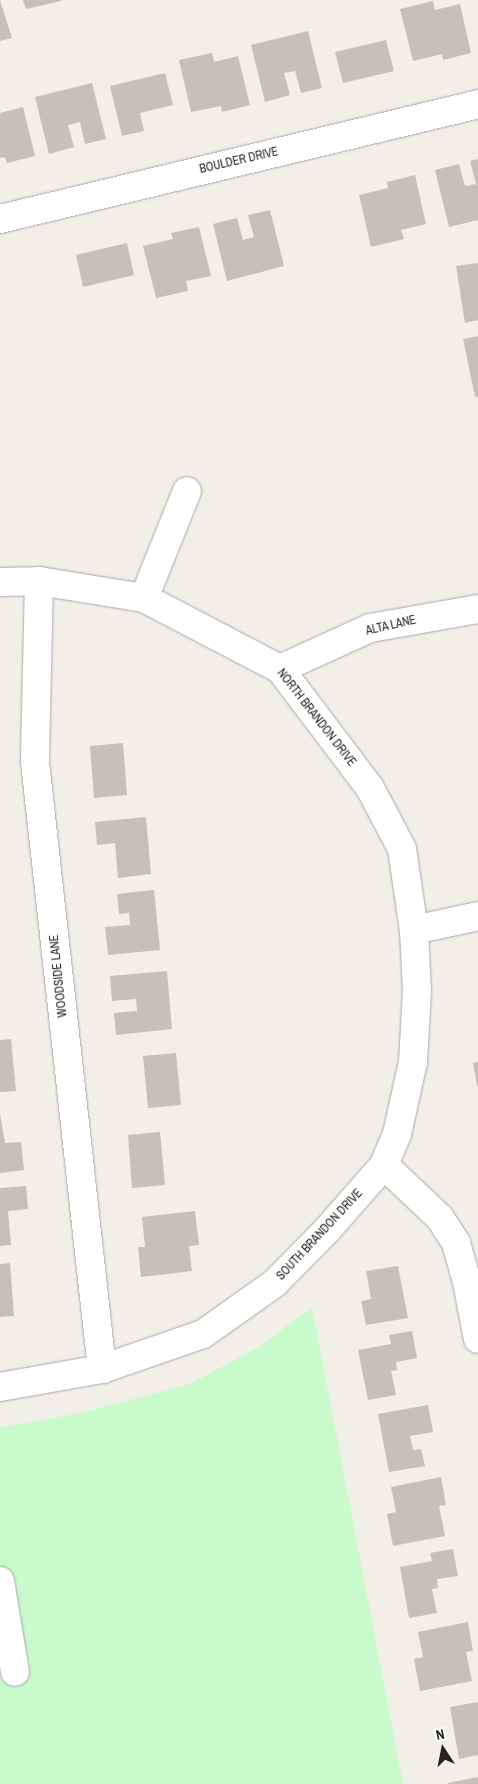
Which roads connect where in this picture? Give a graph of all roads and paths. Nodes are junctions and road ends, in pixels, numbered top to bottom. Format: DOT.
graph roads {
  1 [pos="478,104"];
  2 [pos="0,219"];
  3 [pos="186,491"];
  4 [pos="39,581"];
  5 [pos="0,582"];
  6 [pos="144,598"];
  7 [pos="478,609"];
  8 [pos="280,669"];
  9 [pos="478,916"];
  10 [pos="414,930"];
  11 [pos="384,1165"];
  12 [pos="478,1339"];
  13 [pos="102,1369"];
  14 [pos="0,1387"];
  15 [pos="0,1581"];
  16 [pos="16,1672"];
  1 -- 2 [label="street, BOULDER DRIVE"];
  3 -- 6 [label="street"];
  4 -- 5 [label="street, NORTH BRANDON DRIVE"];
  4 -- 6 [label="street, NORTH BRANDON DRIVE"];
  4 -- 13 [label="street, WOODSIDE LANE"];
  6 -- 8 [label="street, NORTH BRANDON DRIVE"];
  7 -- 8 [label="street, ALTA LANE"];
  8 -- 10 [label="street, NORTH BRANDON DRIVE"];
  9 -- 10 [label="street"];
  10 -- 11 [label="street, SOUTH BRANDON DRIVE"];
  11 -- 12 [label="street"];
  11 -- 13 [label="street, SOUTH BRANDON DRIVE"];
  13 -- 14 [label="street, SOUTH BRANDON DRIVE"];
  15 -- 16 [label="street"];
}
